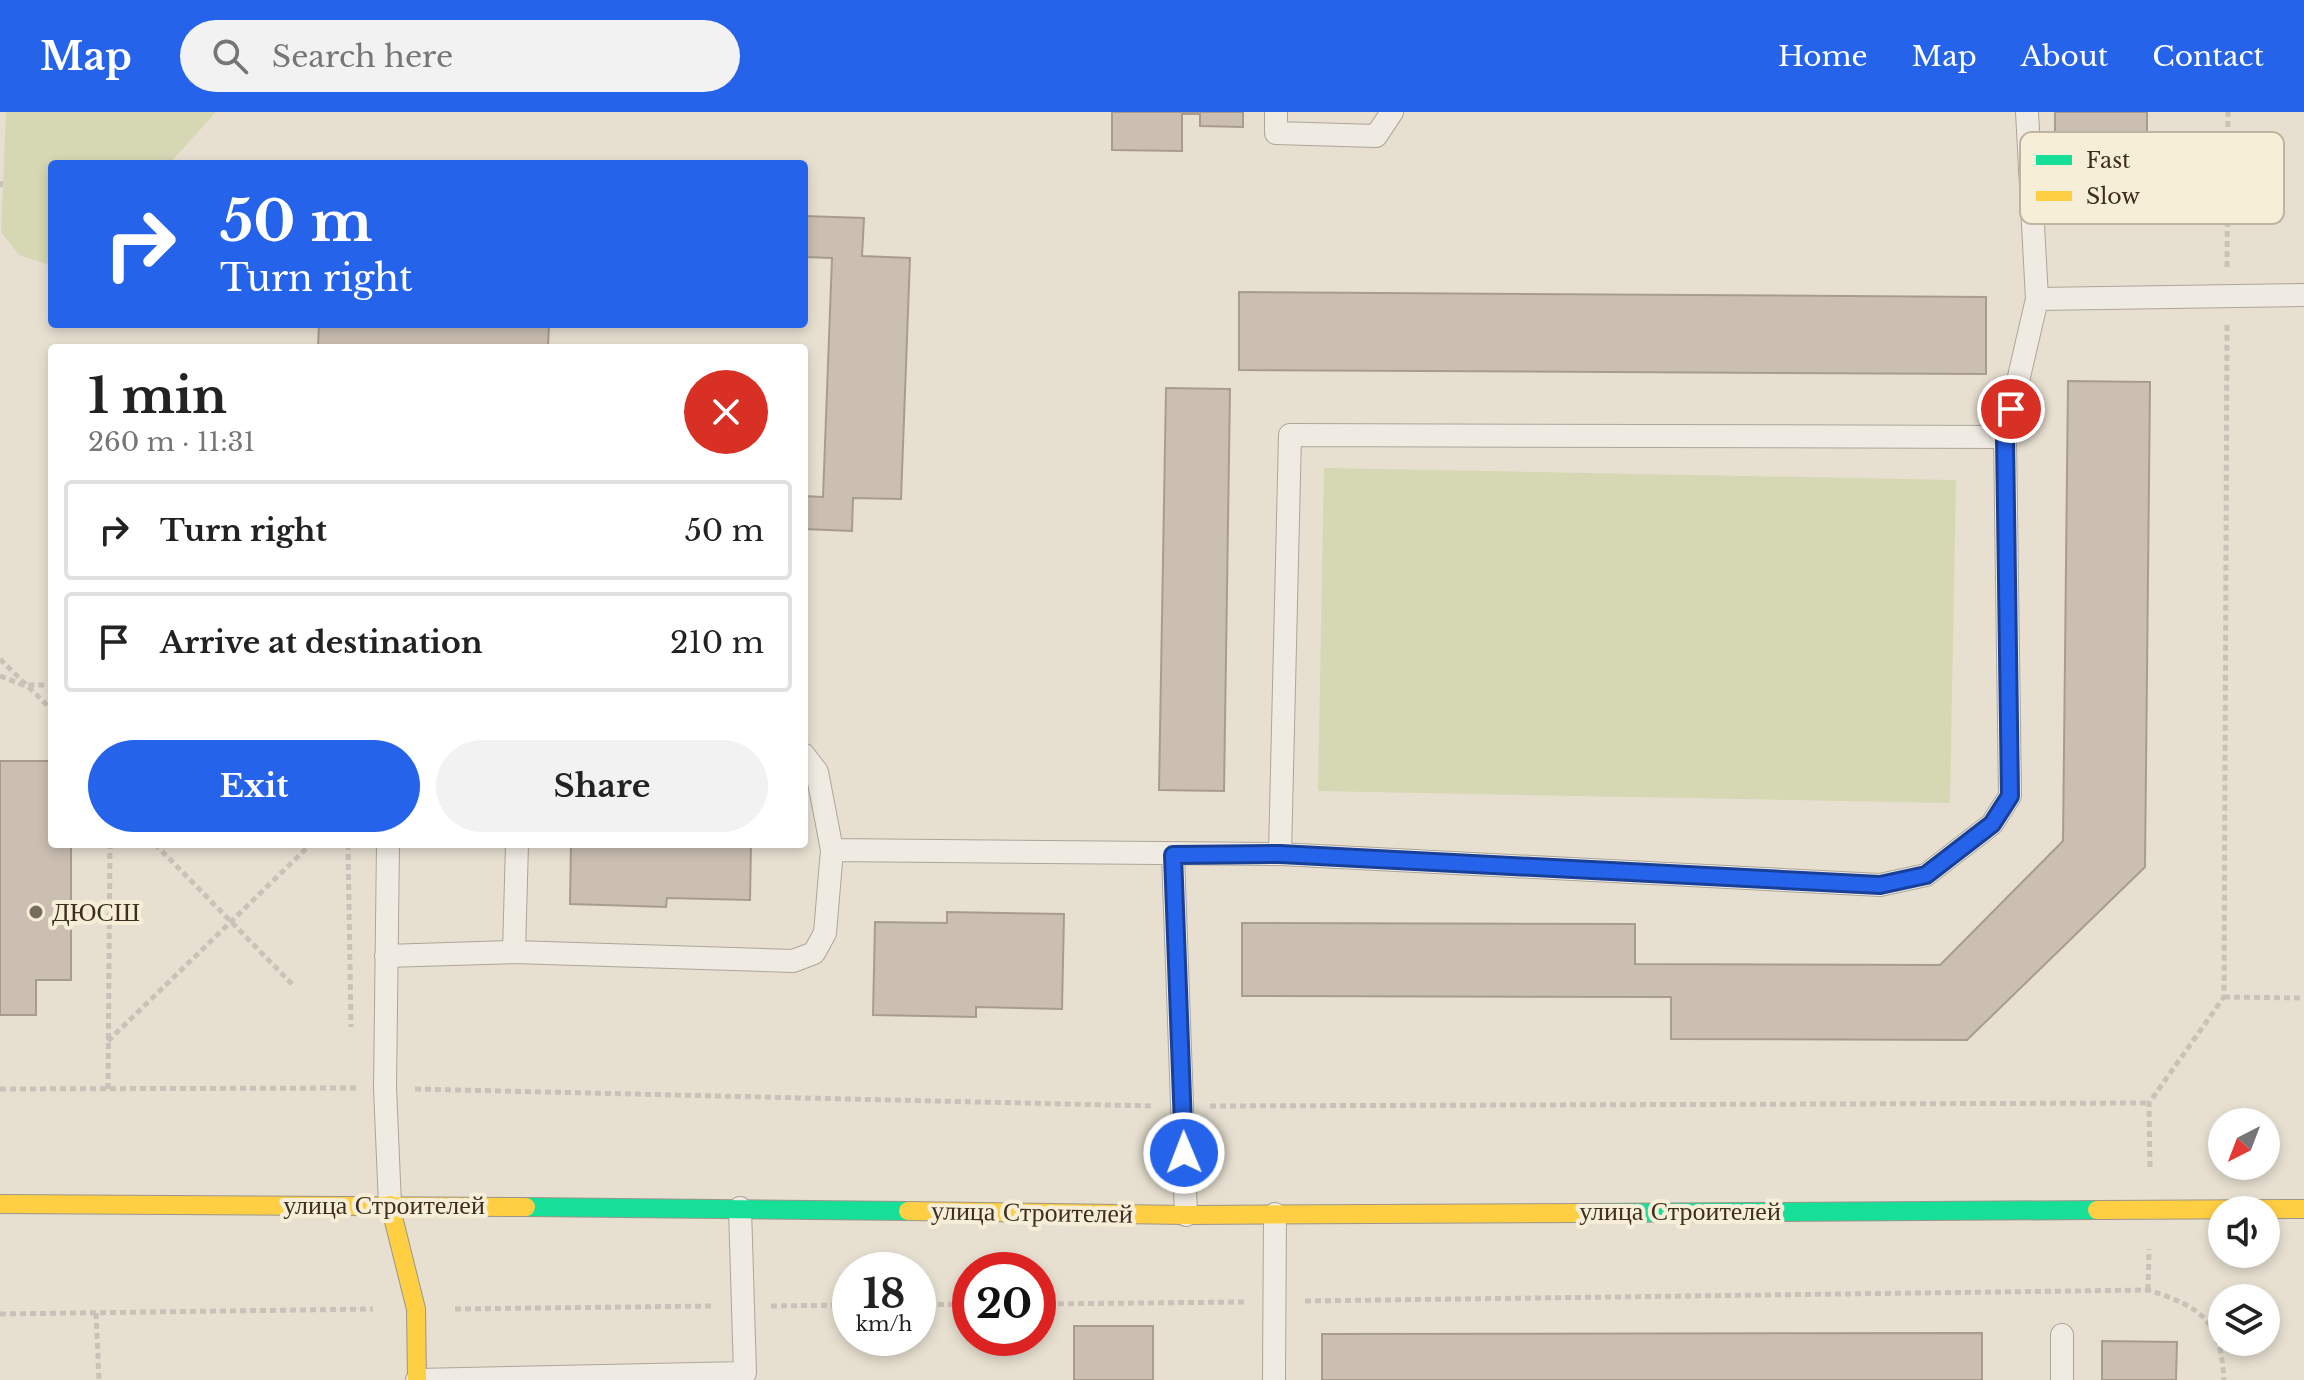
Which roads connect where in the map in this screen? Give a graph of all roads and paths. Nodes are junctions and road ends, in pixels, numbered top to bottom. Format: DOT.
graph roads {
  1 [pos="1276,112"];
  2 [pos="1392,112"];
  3 [pos="2027,112"];
  4 [pos="2228,112"];
  5 [pos="2028,132"];
  6 [pos="2228,132"];
  7 [pos="2,177"];
  8 [pos="0,187"];
  9 [pos="2033,224"];
  10 [pos="2227,224"];
  11 [pos="2227,295"];
  12 [pos="2304,295"];
  13 [pos="2037,299"];
  14 [pos="2005,437"];
  15 [pos="0,659"];
  16 [pos="0,676"];
  17 [pos="23,685"];
  18 [pos="48,685"];
  19 [pos="48,707"];
  20 [pos="808,760"];
  21 [pos="110,848"];
  22 [pos="159,848"];
  23 [pos="307,848"];
  24 [pos="348,848"];
  25 [pos="388,848"];
  26 [pos="517,848"];
  27 [pos="832,850"];
  28 [pos="1280,854"];
  29 [pos="1173,855"];
  30 [pos="230,923"];
  31 [pos="514,952"];
  32 [pos="386,956"];
  33 [pos="292,984"];
  34 [pos="2224,997"];
  35 [pos="2304,998"];
  36 [pos="108,1041"];
  37 [pos="351,1043"];
  38 [pos="352,1073"];
  39 [pos="352,1088"];
  40 [pos="385,1088"];
  41 [pos="0,1089"];
  42 [pos="108,1089"];
  43 [pos="2149,1103"];
  44 [pos="1183,1107"];
  45 [pos="0,1204"];
  46 [pos="390,1205"];
  47 [pos="740,1208"];
  48 [pos="2150,1208"];
  49 [pos="2304,1209"];
  50 [pos="1275,1214"];
  51 [pos="1186,1215"];
  52 [pos="1274,1302"];
  53 [pos="1056,1304"];
  54 [pos="832,1305"];
  55 [pos="743,1306"];
  56 [pos="416,1309"];
  57 [pos="96,1313"];
  58 [pos="0,1314"];
  59 [pos="2062,1335"];
  60 [pos="99,1380"];
  61 [pos="417,1380"];
  62 [pos="1274,1380"];
  63 [pos="2062,1380"];
  64 [pos="2224,1380"];
  1 -- 2 [label="lane"];
  3 -- 5 [label="lane"];
  4 -- 6 [label="path"];
  7 -- 8 [label="path"];
  9 -- 13 [label="lane"];
  10 -- 11 [label="path"];
  11 -- 12 [label="lane"];
  11 -- 13 [label="lane"];
  11 -- 34 [label="path"];
  13 -- 14 [label="lane"];
  14 -- 28 [label="lane"];
  14 -- 28 [label="lane"];
  15 -- 17 [label="path"];
  16 -- 17 [label="path"];
  17 -- 18 [label="path"];
  17 -- 19 [label="path"];
  20 -- 27 [label="lane"];
  21 -- 36 [label="path"];
  22 -- 30 [label="path"];
  23 -- 30 [label="path"];
  24 -- 37 [label="path"];
  25 -- 32 [label="lane"];
  26 -- 31 [label="lane"];
  27 -- 29 [label="lane"];
  27 -- 31 [label="lane"];
  28 -- 29 [label="lane"];
  29 -- 44 [label="lane"];
  30 -- 33 [label="path"];
  30 -- 36 [label="path"];
  31 -- 32 [label="lane"];
  32 -- 40 [label="lane"];
  34 -- 35 [label="path"];
  34 -- 43 [label="path"];
  36 -- 42 [label="path"];
  38 -- 39 [label="path"];
  39 -- 40 [label="path"];
  39 -- 42 [label="path"];
  40 -- 44 [label="path"];
  40 -- 46 [label="lane"];
  41 -- 42 [label="path"];
  43 -- 44 [label="path"];
  43 -- 48 [label="path"];
  44 -- 51 [label="lane"];
  45 -- 46 [label="street, улица Строителей"];
  46 -- 47 [label="street, улица Строителей"];
  46 -- 56 [label="street"];
  47 -- 51 [label="street, улица Строителей"];
  47 -- 55 [label="lane"];
  48 -- 49 [label="street, улица Строителей"];
  48 -- 50 [label="street, улица Строителей"];
  50 -- 51 [label="street, улица Строителей"];
  50 -- 52 [label="lane"];
  52 -- 53 [label="path"];
  52 -- 62 [label="lane"];
  52 -- 64 [label="path"];
  54 -- 55 [label="path"];
  55 -- 56 [label="path"];
  55 -- 61 [label="lane"];
  56 -- 57 [label="path"];
  56 -- 61 [label="street"];
  57 -- 58 [label="path"];
  57 -- 60 [label="path"];
  59 -- 63 [label="lane"];
}
